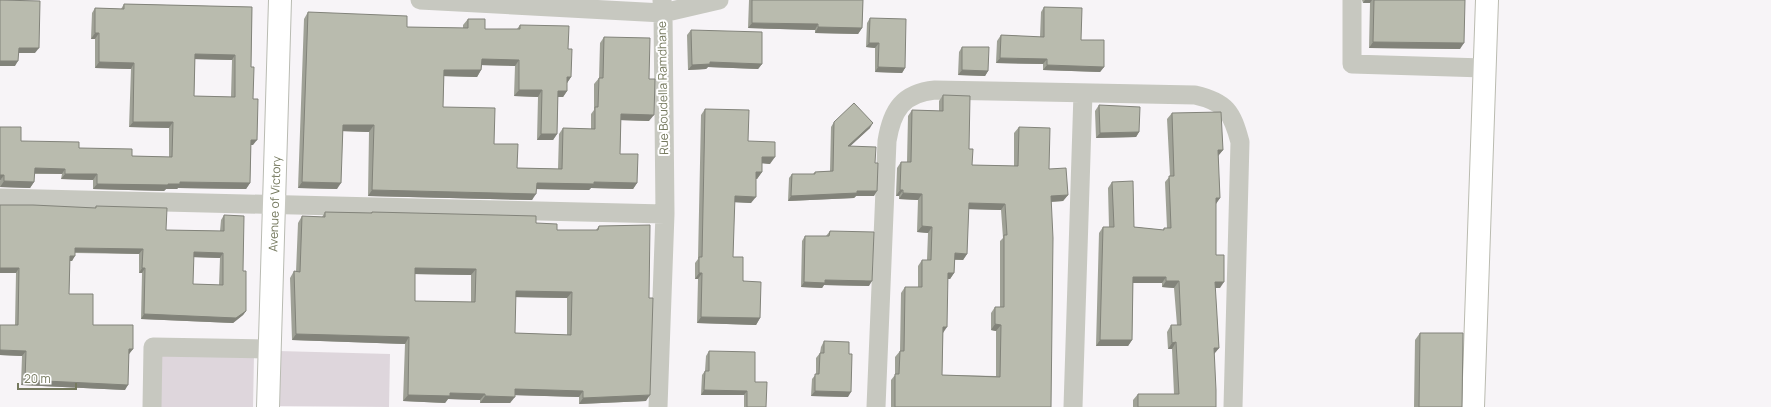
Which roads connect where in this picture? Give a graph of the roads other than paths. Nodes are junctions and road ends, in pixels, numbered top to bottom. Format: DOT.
graph roads {
  1 [pos="280,0"];
  2 [pos="420,0"];
  3 [pos="719,0"];
  4 [pos="1352,0"];
  5 [pos="1487,0"];
  6 [pos="662,6"];
  7 [pos="1484,68"];
  8 [pos="1083,93"];
  9 [pos="0,198"];
  10 [pos="275,204"];
  11 [pos="665,214"];
  12 [pos="270,349"];
  13 [pos="152,407"];
  14 [pos="268,407"];
  15 [pos="658,407"];
  16 [pos="876,407"];
  17 [pos="1073,407"];
  18 [pos="1233,407"];
  19 [pos="1473,407"];
  1 -- 10 [label="main road, Avenue of Victory"];
  2 -- 6 [label="street, Rue Boudella Ramdhane"];
  3 -- 6 [label="street"];
  4 -- 7 [label="street"];
  5 -- 7 [label="main road"];
  6 -- 11 [label="street, Rue Boudella Ramdhane"];
  7 -- 19 [label="main road"];
  8 -- 16 [label="street"];
  8 -- 17 [label="street"];
  8 -- 18 [label="street"];
  9 -- 10 [label="street"];
  10 -- 11 [label="street"];
  10 -- 12 [label="main road, Avenue of Victory"];
  11 -- 15 [label="street, Rue Boudella Ramdhane"];
  12 -- 13 [label="street"];
  12 -- 14 [label="main road, Avenue of Victory"];
}
